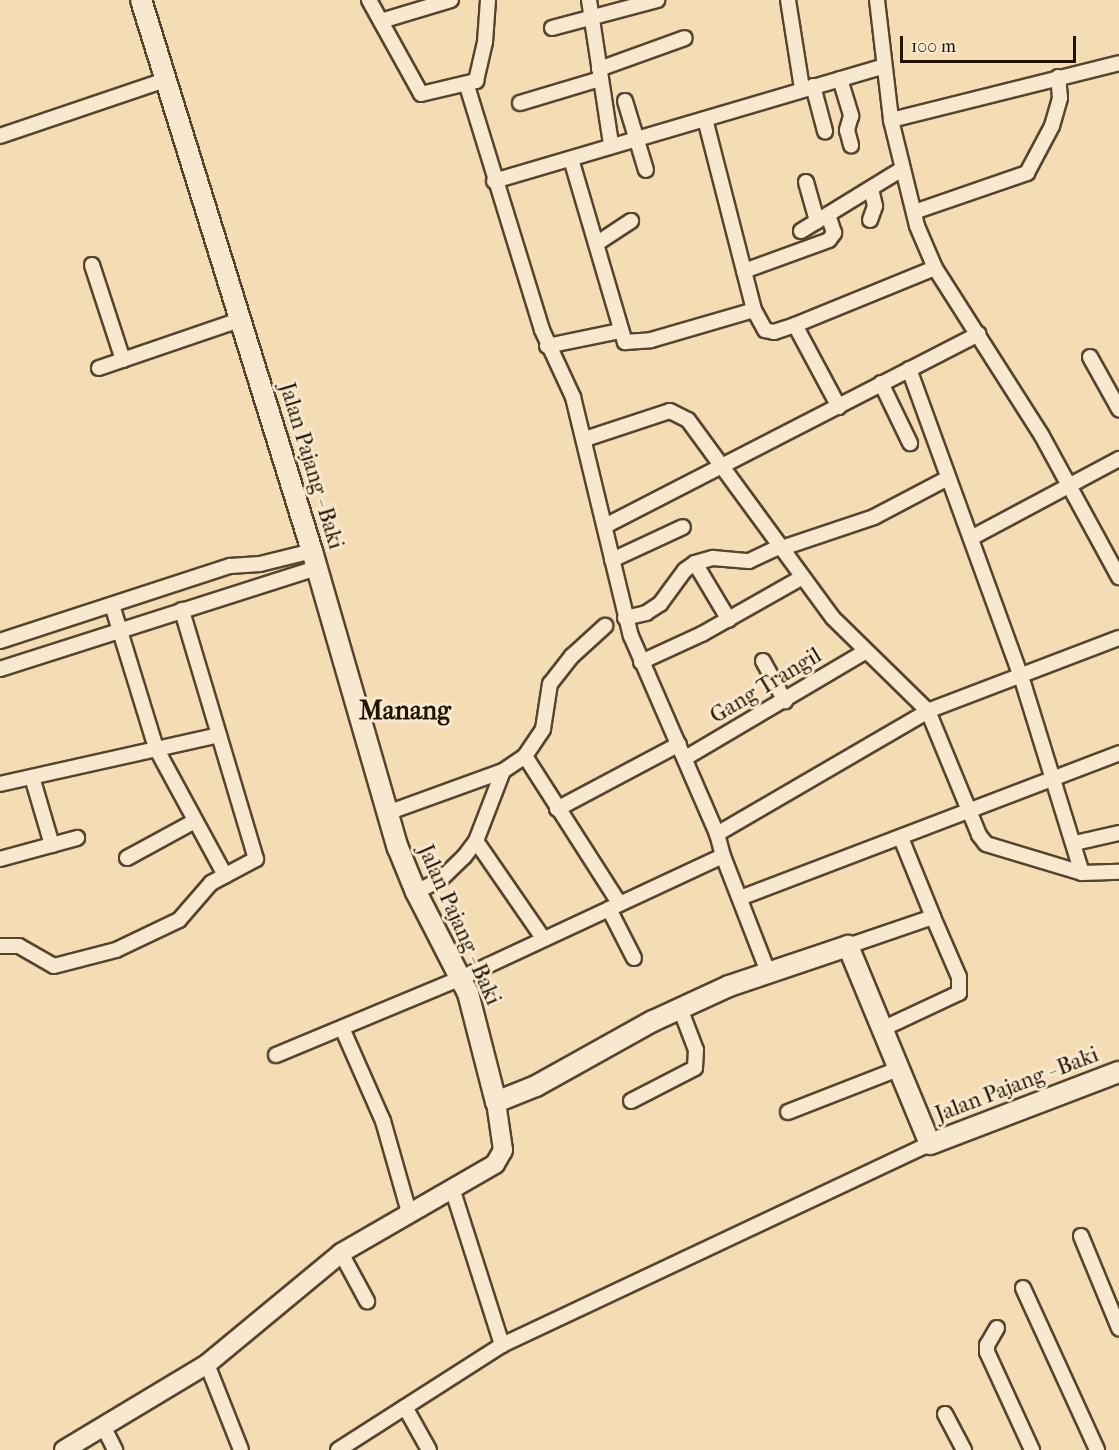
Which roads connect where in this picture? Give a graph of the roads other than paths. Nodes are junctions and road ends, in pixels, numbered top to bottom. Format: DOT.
graph roads {
  1 [pos="141,0"];
  2 [pos="369,0"];
  3 [pos="451,0"];
  4 [pos="488,0"];
  5 [pos="589,0"];
  6 [pos="657,0"];
  7 [pos="788,0"];
  8 [pos="877,0"];
  9 [pos="591,17"];
  10 [pos="381,21"];
  11 [pos="552,28"];
  12 [pos="685,38"];
  13 [pos="1119,63"];
  14 [pos="882,67"];
  15 [pos="599,74"];
  16 [pos="1058,77"];
  17 [pos="840,79"];
  18 [pos="165,80"];
  19 [pos="467,86"];
  20 [pos="808,87"];
  21 [pos="625,101"];
  22 [pos="520,103"];
  23 [pos="705,119"];
  24 [pos="891,120"];
  25 [pos="825,131"];
  26 [pos="1,132"];
  27 [pos="635,139"];
  28 [pos="611,144"];
  29 [pos="851,145"];
  30 [pos="571,159"];
  31 [pos="902,169"];
  32 [pos="646,170"];
  33 [pos="494,181"];
  34 [pos="806,182"];
  35 [pos="871,188"];
  36 [pos="914,212"];
  37 [pos="823,218"];
  38 [pos="870,220"];
  39 [pos="631,221"];
  40 [pos="801,231"];
  41 [pos="596,244"];
  42 [pos="92,265"];
  43 [pos="935,268"];
  44 [pos="744,271"];
  45 [pos="754,310"];
  46 [pos="239,320"];
  47 [pos="795,325"];
  48 [pos="620,331"];
  49 [pos="978,334"];
  50 [pos="547,346"];
  51 [pos="1090,357"];
  52 [pos="123,360"];
  53 [pos="99,368"];
  54 [pos="909,369"];
  55 [pos="881,383"];
  56 [pos="839,407"];
  57 [pos="1119,409"];
  58 [pos="585,439"];
  59 [pos="910,443"];
  60 [pos="1119,459"];
  61 [pos="724,465"];
  62 [pos="948,478"];
  63 [pos="1068,485"];
  64 [pos="605,526"];
  65 [pos="683,527"];
  66 [pos="971,538"];
  67 [pos="786,546"];
  68 [pos="315,559"];
  69 [pos="612,560"];
  70 [pos="695,563"];
  71 [pos="1117,569"];
  72 [pos="801,578"];
  73 [pos="112,605"];
  74 [pos="182,610"];
  75 [pos="625,618"];
  76 [pos="729,620"];
  77 [pos="605,626"];
  78 [pos="119,630"];
  79 [pos="1119,638"];
  80 [pos="0,641"];
  81 [pos="866,651"];
  82 [pos="763,661"];
  83 [pos="641,662"];
  84 [pos="0,669"];
  85 [pos="1021,676"];
  86 [pos="785,701"];
  87 [pos="931,710"];
  88 [pos="219,735"];
  89 [pos="679,744"];
  90 [pos="156,748"];
  91 [pos="1119,753"];
  92 [pos="525,756"];
  93 [pos="687,757"];
  94 [pos="503,771"];
  95 [pos="32,777"];
  96 [pos="1053,778"];
  97 [pos="0,784"];
  98 [pos="557,809"];
  99 [pos="968,810"];
  100 [pos="387,813"];
  101 [pos="193,822"];
  102 [pos="1119,832"];
  103 [pos="717,834"];
  104 [pos="77,838"];
  105 [pos="901,838"];
  106 [pos="476,841"];
  107 [pos="1075,843"];
  108 [pos="52,845"];
  109 [pos="723,856"];
  110 [pos="127,858"];
  111 [pos="0,859"];
  112 [pos="1119,872"];
  113 [pos="1082,873"];
  114 [pos="225,875"];
  115 [pos="416,892"];
  116 [pos="740,898"];
  117 [pos="614,906"];
  118 [pos="933,917"];
  119 [pos="543,939"];
  120 [pos="0,946"];
  121 [pos="848,946"];
  122 [pos="634,958"];
  123 [pos="768,972"];
  124 [pos="461,978"];
  125 [pos="680,1008"];
  126 [pos="342,1028"];
  127 [pos="880,1030"];
  128 [pos="276,1054"];
  129 [pos="896,1070"];
  130 [pos="1119,1072"];
  131 [pos="631,1101"];
  132 [pos="496,1102"];
  133 [pos="788,1112"];
  134 [pos="930,1144"];
  135 [pos="452,1188"];
  136 [pos="409,1212"];
  137 [pos="1081,1236"];
  138 [pos="341,1253"];
  139 [pos="1023,1288"];
  140 [pos="367,1301"];
  141 [pos="997,1328"];
  142 [pos="1119,1328"];
  143 [pos="502,1346"];
  144 [pos="207,1364"];
  145 [pos="405,1407"];
  146 [pos="945,1414"];
  147 [pos="103,1426"];
  148 [pos="64,1450"];
  149 [pos="115,1450"];
  150 [pos="241,1450"];
  151 [pos="338,1450"];
  152 [pos="429,1450"];
  153 [pos="964,1450"];
  154 [pos="1032,1450"];
  155 [pos="1097,1450"];
  1 -- 18 [label="main road, Jalan Pajang - Baki"];
  2 -- 10 [label="street"];
  3 -- 10 [label="street"];
  4 -- 19 [label="street"];
  5 -- 9 [label="street"];
  6 -- 9 [label="street"];
  7 -- 20 [label="street"];
  8 -- 14 [label="street"];
  9 -- 11 [label="street"];
  9 -- 15 [label="street"];
  10 -- 19 [label="street"];
  12 -- 15 [label="street"];
  13 -- 16 [label="street"];
  14 -- 17 [label="street"];
  14 -- 24 [label="street"];
  15 -- 22 [label="street"];
  15 -- 28 [label="street"];
  16 -- 24 [label="street"];
  16 -- 36 [label="street"];
  17 -- 20 [label="street"];
  17 -- 29 [label="street"];
  18 -- 26 [label="street"];
  18 -- 46 [label="main road, Jalan Pajang - Baki"];
  19 -- 33 [label="street"];
  20 -- 23 [label="street"];
  20 -- 25 [label="street"];
  21 -- 27 [label="street"];
  23 -- 27 [label="street"];
  23 -- 44 [label="street"];
  24 -- 31 [label="street"];
  27 -- 28 [label="street"];
  27 -- 32 [label="street"];
  28 -- 30 [label="street"];
  30 -- 33 [label="street"];
  30 -- 41 [label="street"];
  31 -- 35 [label="street"];
  31 -- 36 [label="street"];
  33 -- 50 [label="street"];
  34 -- 37 [label="street"];
  35 -- 37 [label="street"];
  35 -- 38 [label="street"];
  36 -- 43 [label="street"];
  37 -- 40 [label="street"];
  37 -- 44 [label="street"];
  39 -- 41 [label="street"];
  41 -- 48 [label="street"];
  42 -- 52 [label="street"];
  43 -- 47 [label="street"];
  43 -- 49 [label="street"];
  44 -- 45 [label="street"];
  45 -- 47 [label="street"];
  45 -- 48 [label="street"];
  46 -- 52 [label="street"];
  46 -- 68 [label="main road, Jalan Pajang - Baki"];
  47 -- 56 [label="street"];
  48 -- 50 [label="street"];
  49 -- 54 [label="street"];
  49 -- 63 [label="street"];
  50 -- 58 [label="street"];
  51 -- 57 [label="street"];
  52 -- 53 [label="street"];
  54 -- 55 [label="street"];
  54 -- 62 [label="street"];
  55 -- 56 [label="street"];
  55 -- 59 [label="street"];
  56 -- 61 [label="street"];
  58 -- 61 [label="street"];
  58 -- 64 [label="street"];
  60 -- 63 [label="street"];
  61 -- 64 [label="street"];
  61 -- 67 [label="street"];
  62 -- 66 [label="street"];
  62 -- 67 [label="street"];
  63 -- 66 [label="street"];
  63 -- 71 [label="street"];
  64 -- 69 [label="street"];
  65 -- 69 [label="street"];
  66 -- 85 [label="street"];
  67 -- 70 [label="street"];
  67 -- 72 [label="street"];
  68 -- 73 [label="street"];
  68 -- 74 [label="street"];
  68 -- 100 [label="main road, Jalan Pajang - Baki"];
  69 -- 75 [label="street"];
  70 -- 75 [label="street"];
  70 -- 76 [label="street"];
  72 -- 76 [label="street"];
  72 -- 81 [label="street"];
  73 -- 78 [label="street"];
  73 -- 80 [label="street"];
  74 -- 78 [label="street"];
  74 -- 88 [label="street"];
  75 -- 83 [label="street"];
  76 -- 83 [label="street"];
  77 -- 92 [label="street"];
  78 -- 84 [label="street"];
  78 -- 90 [label="street"];
  79 -- 85 [label="street"];
  81 -- 86 [label="street, Gang Trangil"];
  81 -- 87 [label="street"];
  82 -- 86 [label="street"];
  83 -- 89 [label="street"];
  85 -- 87 [label="street"];
  85 -- 96 [label="street"];
  86 -- 93 [label="street, Gang Trangil"];
  87 -- 99 [label="street"];
  87 -- 103 [label="street"];
  88 -- 90 [label="street"];
  88 -- 114 [label="street"];
  89 -- 93 [label="street"];
  89 -- 98 [label="street"];
  90 -- 95 [label="street"];
  90 -- 101 [label="street"];
  91 -- 96 [label="street"];
  92 -- 94 [label="street"];
  92 -- 98 [label="street"];
  93 -- 103 [label="street"];
  94 -- 100 [label="street"];
  94 -- 106 [label="street"];
  95 -- 97 [label="street"];
  95 -- 108 [label="street"];
  96 -- 99 [label="street"];
  96 -- 107 [label="street"];
  98 -- 117 [label="street"];
  99 -- 105 [label="street"];
  99 -- 113 [label="street"];
  100 -- 115 [label="main road, Jalan Pajang - Baki"];
  101 -- 110 [label="street"];
  101 -- 114 [label="street"];
  102 -- 107 [label="street"];
  103 -- 109 [label="street"];
  104 -- 108 [label="street"];
  105 -- 116 [label="street"];
  105 -- 118 [label="street"];
  106 -- 115 [label="street"];
  106 -- 119 [label="street"];
  107 -- 113 [label="street"];
  108 -- 111 [label="street"];
  109 -- 116 [label="street"];
  109 -- 117 [label="street"];
  112 -- 113 [label="street"];
  114 -- 120 [label="street"];
  115 -- 124 [label="main road, Jalan Pajang - Baki"];
  116 -- 123 [label="street"];
  117 -- 119 [label="street"];
  117 -- 122 [label="street"];
  118 -- 121 [label="street"];
  118 -- 127 [label="street"];
  119 -- 124 [label="street"];
  121 -- 123 [label="main road"];
  121 -- 127 [label="main road, Jalan Pajang - Baki"];
  123 -- 125 [label="main road"];
  124 -- 126 [label="street"];
  124 -- 132 [label="main road, Jalan Pajang - Baki"];
  125 -- 131 [label="street"];
  125 -- 132 [label="main road"];
  126 -- 128 [label="street"];
  126 -- 136 [label="street"];
  127 -- 129 [label="main road, Jalan Pajang - Baki"];
  129 -- 133 [label="street"];
  129 -- 134 [label="main road, Jalan Pajang - Baki"];
  130 -- 134 [label="main road, Jalan Pajang - Baki"];
  132 -- 135 [label="street"];
  134 -- 143 [label="street"];
  135 -- 136 [label="street"];
  135 -- 143 [label="street"];
  136 -- 138 [label="street"];
  137 -- 142 [label="street"];
  138 -- 140 [label="street"];
  138 -- 144 [label="street"];
  139 -- 155 [label="street"];
  141 -- 154 [label="street"];
  143 -- 145 [label="street"];
  144 -- 147 [label="street"];
  144 -- 150 [label="street"];
  145 -- 151 [label="street"];
  145 -- 152 [label="street"];
  146 -- 153 [label="street"];
  147 -- 148 [label="street"];
  147 -- 149 [label="street"];
}
